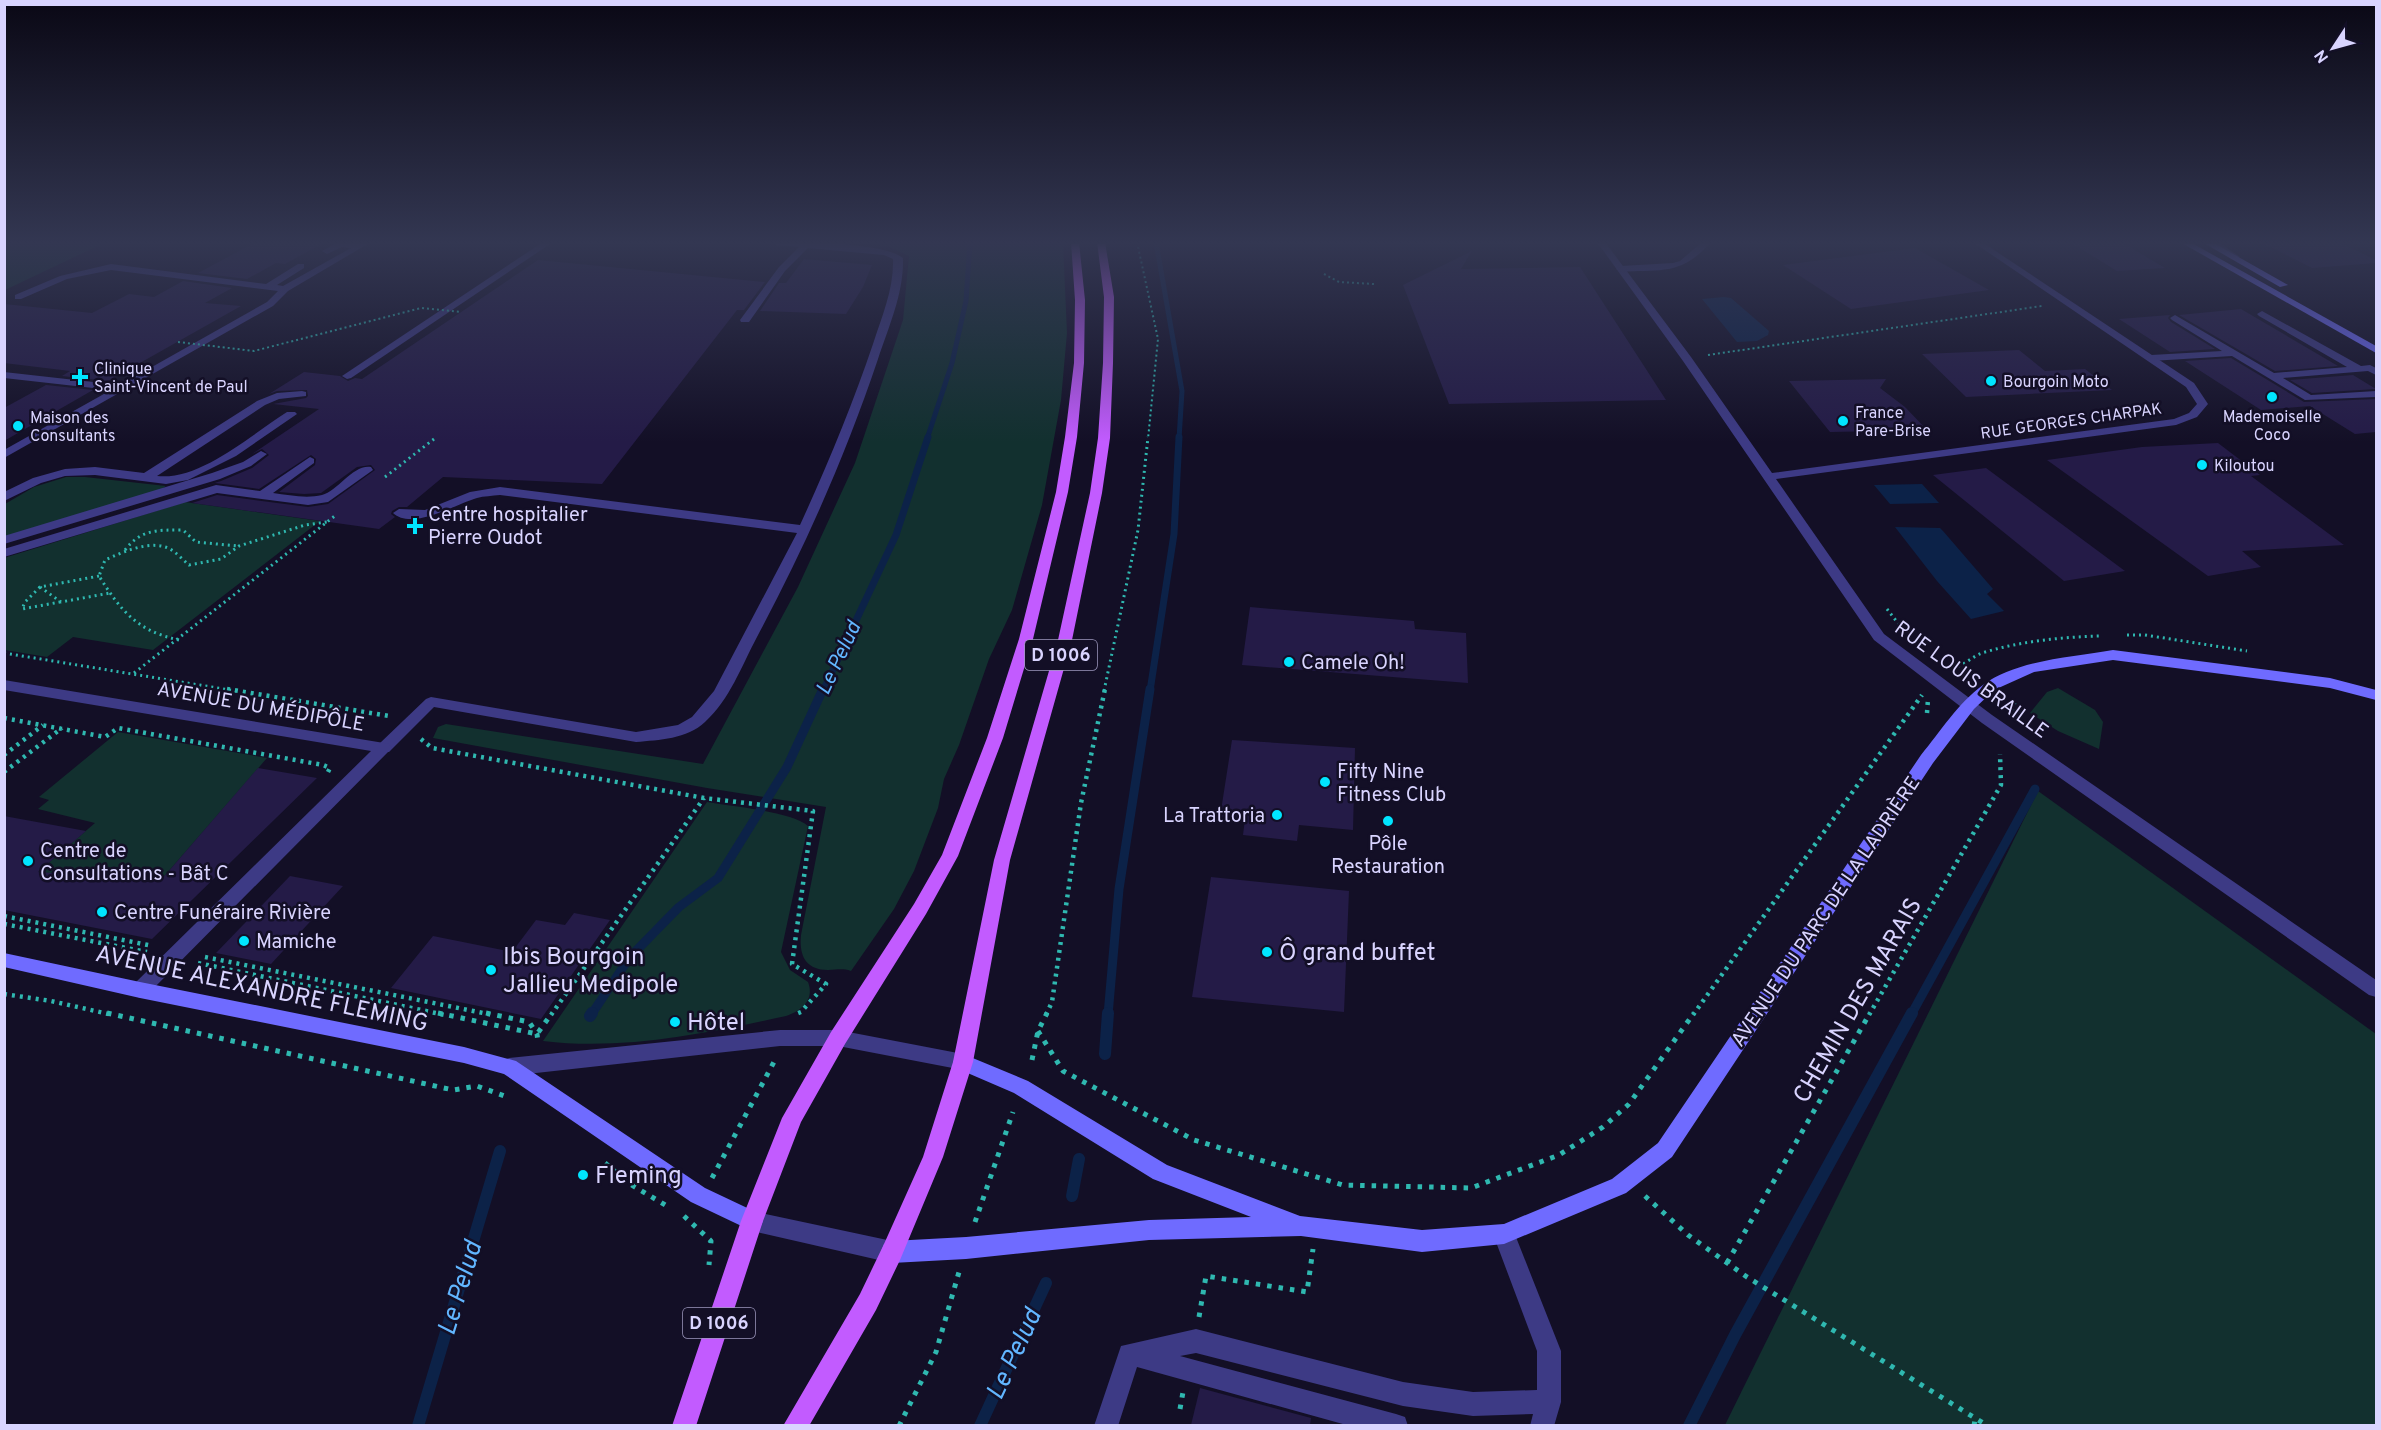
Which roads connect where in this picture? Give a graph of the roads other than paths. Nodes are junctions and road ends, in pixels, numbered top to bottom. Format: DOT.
graph roads {
  1 [pos="262,309"];
  2 [pos="448,309"];
  3 [pos="753,309"];
  4 [pos="889,309"];
  5 [pos="1080,309"];
  6 [pos="1109,309"];
  7 [pos="1650,309"];
  8 [pos="2076,309"];
  9 [pos="2303,309"];
  10 [pos="2325,309"];
  11 [pos="2262,314"];
  12 [pos="2175,318"];
  13 [pos="745,320"];
  14 [pos="2376,338"];
  15 [pos="2376,350"];
  16 [pos="2232,353"];
  17 [pos="2151,358"];
  18 [pos="2359,369"];
  19 [pos="2376,372"];
  20 [pos="4,375"];
  21 [pos="347,376"];
  22 [pos="2271,376"];
  23 [pos="122,388"];
  24 [pos="302,394"];
  25 [pos="2376,394"];
  26 [pos="291,414"];
  27 [pos="261,454"];
  28 [pos="4,455"];
  29 [pos="310,461"];
  30 [pos="367,470"];
  31 [pos="147,477"];
  32 [pos="1767,477"];
  33 [pos="264,494"];
  34 [pos="4,497"];
  35 [pos="399,513"];
  36 [pos="806,530"];
  37 [pos="4,540"];
  38 [pos="4,553"];
  39 [pos="4,685"];
  40 [pos="2376,695"];
  41 [pos="1969,706"];
  42 [pos="384,748"];
  43 [pos="4,960"];
  44 [pos="140,990"];
  45 [pos="2376,990"];
  46 [pos="838,1038"];
  47 [pos="963,1062"];
  48 [pos="509,1067"];
  49 [pos="753,1221"];
  50 [pos="1308,1227"];
  51 [pos="1504,1234"];
  52 [pos="892,1252"];
  53 [pos="1129,1354"];
  54 [pos="1549,1402"];
  55 [pos="684,1425"];
  56 [pos="795,1425"];
  57 [pos="1106,1425"];
  58 [pos="1396,1425"];
  59 [pos="1542,1425"];
  1 -- 23 [label="street"];
  2 -- 21 [label="street"];
  3 -- 13 [label="street"];
  4 -- 36 [label="street"];
  5 -- 46 [label="main road, D 1006"];
  6 -- 47 [label="main road, D 1006"];
  7 -- 32 [label="street, RUE LOUIS BRAILLE"];
  8 -- 17 [label="street, RUE GEORGES CHARPAK"];
  9 -- 15 [label="street"];
  10 -- 14 [label="street"];
  11 -- 18 [label="street"];
  12 -- 16 [label="street"];
  16 -- 17 [label="street"];
  16 -- 22 [label="street"];
  17 -- 32 [label="street, RUE GEORGES CHARPAK"];
  18 -- 19 [label="street"];
  18 -- 22 [label="street"];
  20 -- 23 [label="street"];
  22 -- 25 [label="street"];
  23 -- 28 [label="street"];
  24 -- 31 [label="street"];
  26 -- 31 [label="street"];
  27 -- 37 [label="street"];
  29 -- 33 [label="street"];
  30 -- 33 [label="street"];
  31 -- 34 [label="street"];
  32 -- 41 [label="street, RUE LOUIS BRAILLE"];
  33 -- 38 [label="street"];
  35 -- 36 [label="street"];
  36 -- 42 [label="street"];
  39 -- 42 [label="street, AVENUE DU MÉDIPÔLE"];
  40 -- 41 [label="street, AVENUE DU PARC DE LA LADRIÈRE"];
  41 -- 45 [label="street, RUE LOUIS BRAILLE"];
  41 -- 51 [label="street, AVENUE DU PARC DE LA LADRIÈRE"];
  42 -- 44 [label="street, AVENUE DU MÉDIPÔLE"];
  43 -- 44 [label="street, AVENUE ALEXANDRE FLEMING"];
  44 -- 48 [label="street, AVENUE ALEXANDRE FLEMING"];
  46 -- 47 [label="street, AVENUE ALEXANDRE FLEMING"];
  46 -- 48 [label="street, AVENUE ALEXANDRE FLEMING"];
  46 -- 49 [label="main road, D 1006"];
  47 -- 50 [label="street, AVENUE DU PARC DE LA LADRIÈRE"];
  47 -- 52 [label="main road, D 1006"];
  48 -- 49 [label="street, AVENUE ALEXANDRE FLEMING"];
  49 -- 52 [label="street"];
  49 -- 55 [label="main road, D 1006"];
  50 -- 51 [label="street, AVENUE DU PARC DE LA LADRIÈRE"];
  50 -- 52 [label="street, AVENUE DU PARC DE LA LADRIÈRE"];
  51 -- 54 [label="street"];
  52 -- 56 [label="main road, D 1006"];
  53 -- 54 [label="street"];
  53 -- 57 [label="street"];
  53 -- 58 [label="street"];
  54 -- 59 [label="street"];
}
